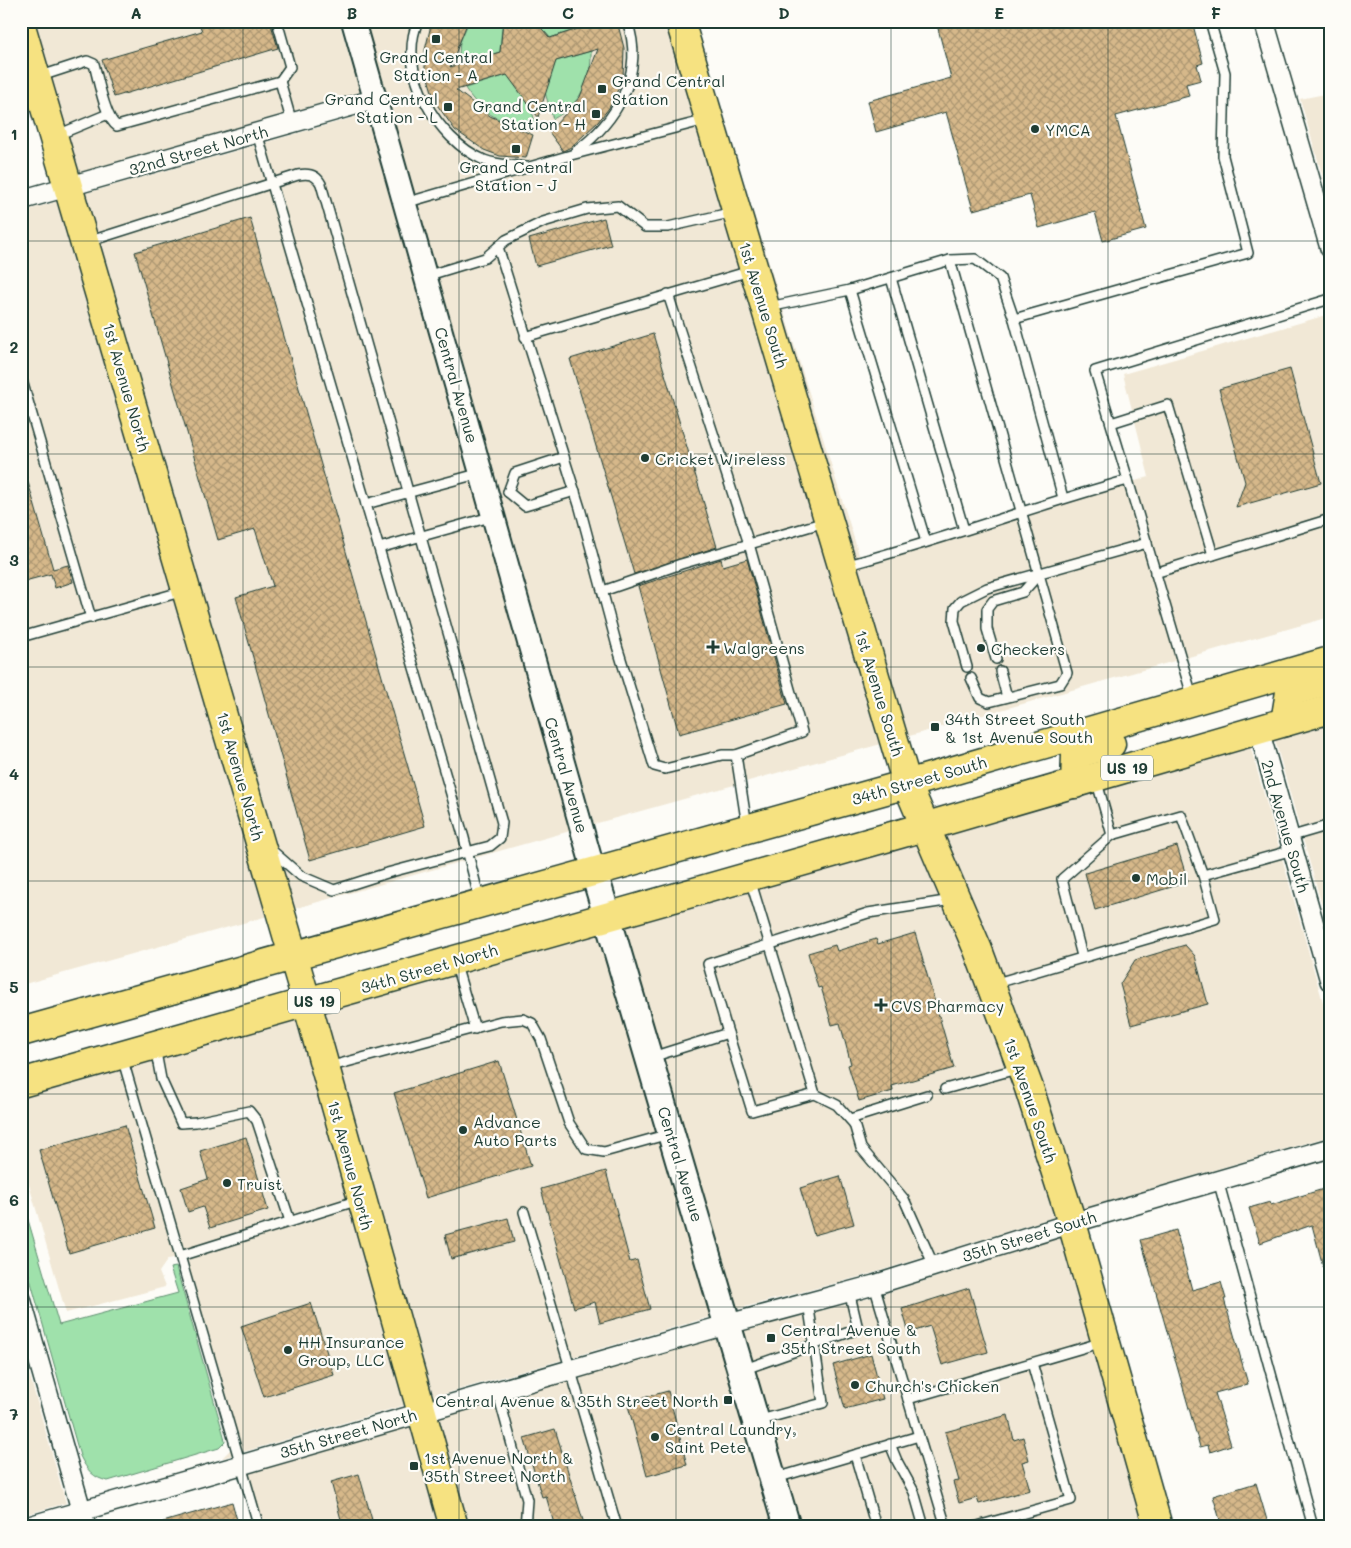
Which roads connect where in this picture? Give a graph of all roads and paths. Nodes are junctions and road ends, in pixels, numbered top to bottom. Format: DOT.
graph roads {
  1 [pos="277,21"];
  2 [pos="353,21"];
  3 [pos="418,21"];
  4 [pos="627,21"];
  5 [pos="680,21"];
  6 [pos="1210,21"];
  7 [pos="1264,21"];
  8 [pos="21,26"];
  9 [pos="36,78"];
  10 [pos="280,81"];
  11 [pos="376,99"];
  12 [pos="108,114"];
  13 [pos="708,120"];
  14 [pos="292,123"];
  15 [pos="258,133"];
  16 [pos="53,136"];
  17 [pos="570,155"];
  18 [pos="528,167"];
  19 [pos="273,181"];
  20 [pos="68,187"];
  21 [pos="21,200"];
  22 [pos="405,203"];
  23 [pos="736,212"];
  24 [pos="84,243"];
  25 [pos="1329,243"];
  26 [pos="498,247"];
  27 [pos="950,260"];
  28 [pos="753,270"];
  29 [pos="426,276"];
  30 [pos="891,278"];
  31 [pos="850,290"];
  32 [pos="668,294"];
  33 [pos="1330,300"];
  34 [pos="766,308"];
  35 [pos="1014,318"];
  36 [pos="525,337"];
  37 [pos="21,377"];
  38 [pos="1111,423"];
  39 [pos="564,457"];
  40 [pos="482,473"];
  41 [pos="1128,480"];
  42 [pos="575,491"];
  43 [pos="407,493"];
  44 [pos="1063,498"];
  45 [pos="497,502"];
  46 [pos="366,504"];
  47 [pos="1021,513"];
  48 [pos="1330,519"];
  49 [pos="828,521"];
  50 [pos="964,530"];
  51 [pos="420,536"];
  52 [pos="926,542"];
  53 [pos="1147,543"];
  54 [pos="749,544"];
  55 [pos="379,548"];
  56 [pos="1213,555"];
  57 [pos="842,566"];
  58 [pos="1155,573"];
  59 [pos="1039,574"];
  60 [pos="186,590"];
  61 [pos="603,591"];
  62 [pos="91,618"];
  63 [pos="21,637"];
  64 [pos="996,659"];
  65 [pos="1330,661"];
  66 [pos="968,667"];
  67 [pos="1000,671"];
  68 [pos="971,678"];
  69 [pos="1330,681"];
  70 [pos="1007,698"];
  71 [pos="1185,703"];
  72 [pos="1330,709"];
  73 [pos="1286,722"];
  74 [pos="1258,730"];
  75 [pos="736,755"];
  76 [pos="1085,781"];
  77 [pos="907,784"];
  78 [pos="1330,825"];
  79 [pos="924,827"];
  80 [pos="747,829"];
  81 [pos="1112,834"];
  82 [pos="259,839"];
  83 [pos="1291,844"];
  84 [pos="468,852"];
  85 [pos="594,872"];
  86 [pos="1203,875"];
  87 [pos="749,876"];
  88 [pos="956,900"];
  89 [pos="480,904"];
  90 [pos="607,917"];
  91 [pos="770,944"];
  92 [pos="293,955"];
  93 [pos="1082,956"];
  94 [pos="455,960"];
  95 [pos="1330,981"];
  96 [pos="990,984"];
  97 [pos="307,1003"];
  98 [pos="475,1028"];
  99 [pos="21,1032"];
  100 [pos="728,1033"];
  101 [pos="154,1046"];
  102 [pos="122,1055"];
  103 [pos="649,1057"];
  104 [pos="1021,1067"];
  105 [pos="325,1068"];
  106 [pos="21,1083"];
  107 [pos="945,1089"];
  108 [pos="815,1094"];
  109 [pos="927,1095"];
  110 [pos="850,1119"];
  111 [pos="672,1134"];
  112 [pos="1330,1148"];
  113 [pos="1218,1180"];
  114 [pos="361,1199"];
  115 [pos="524,1212"];
  116 [pos="290,1221"];
  117 [pos="1072,1223"];
  118 [pos="180,1256"];
  119 [pos="934,1266"];
  120 [pos="874,1285"];
  121 [pos="849,1291"];
  122 [pos="21,1299"];
  123 [pos="808,1302"];
  124 [pos="24,1320"];
  125 [pos="729,1324"];
  126 [pos="1106,1341"];
  127 [pos="814,1345"];
  128 [pos="1032,1363"];
  129 [pos="571,1369"];
  130 [pos="742,1370"];
  131 [pos="497,1390"];
  132 [pos="908,1398"];
  133 [pos="421,1412"];
  134 [pos="757,1421"];
  135 [pos="919,1436"];
  136 [pos="890,1444"];
  137 [pos="855,1455"];
  138 [pos="241,1464"];
  139 [pos="773,1479"];
  140 [pos="84,1518"];
  141 [pos="524,1525"];
  142 [pos="26,1527"];
  143 [pos="259,1527"];
  144 [pos="454,1527"];
  145 [pos="510,1527"];
  146 [pos="617,1527"];
  147 [pos="787,1527"];
  148 [pos="876,1527"];
  149 [pos="924,1527"];
  150 [pos="946,1527"];
  151 [pos="974,1527"];
  152 [pos="1158,1527"];
  153 [pos="1313,1527"];
  1 -- 10 [label="lane"];
  2 -- 11 [label="street, Central Avenue"];
  3 -- 18 [label="lane"];
  4 -- 17 [label="lane"];
  5 -- 13 [label="main road, 1st Avenue South"];
  6 -- 35 [label="lane"];
  7 -- 25 [label="street"];
  8 -- 9 [label="main road, 1st Avenue North"];
  9 -- 12 [label="lane"];
  9 -- 16 [label="main road, 1st Avenue North"];
  10 -- 12 [label="lane"];
  10 -- 14 [label="lane"];
  11 -- 14 [label="street, 32nd Street North"];
  11 -- 22 [label="street, Central Avenue"];
  12 -- 16 [label="lane"];
  13 -- 17 [label="lane"];
  13 -- 23 [label="main road, 1st Avenue South"];
  14 -- 15 [label="street, 32nd Street North"];
  15 -- 19 [label="lane"];
  15 -- 20 [label="street, 32nd Street North"];
  16 -- 20 [label="main road, 1st Avenue North"];
  17 -- 18 [label="lane"];
  18 -- 22 [label="lane"];
  19 -- 24 [label="lane"];
  19 -- 43 [label="lane"];
  19 -- 46 [label="lane"];
  20 -- 21 [label="street, 32nd Street North"];
  20 -- 24 [label="main road, 1st Avenue North"];
  22 -- 29 [label="street, Central Avenue"];
  23 -- 26 [label="lane"];
  23 -- 28 [label="main road, 1st Avenue South"];
  24 -- 60 [label="main road, 1st Avenue North"];
  26 -- 29 [label="lane"];
  26 -- 36 [label="lane"];
  27 -- 30 [label="lane"];
  27 -- 35 [label="lane"];
  27 -- 47 [label="lane"];
  28 -- 32 [label="lane"];
  28 -- 34 [label="main road, 1st Avenue South"];
  29 -- 40 [label="street, Central Avenue"];
  30 -- 31 [label="lane"];
  30 -- 50 [label="lane"];
  31 -- 34 [label="lane"];
  31 -- 52 [label="lane"];
  32 -- 36 [label="lane"];
  32 -- 54 [label="lane"];
  33 -- 38 [label="lane"];
  34 -- 49 [label="main road, 1st Avenue South"];
  35 -- 44 [label="lane"];
  36 -- 39 [label="lane"];
  37 -- 62 [label="lane"];
  38 -- 41 [label="lane"];
  38 -- 56 [label="lane"];
  39 -- 42 [label="lane"];
  39 -- 45 [label="lane"];
  40 -- 43 [label="lane"];
  40 -- 45 [label="street, Central Avenue"];
  41 -- 44 [label="lane"];
  41 -- 53 [label="lane"];
  42 -- 45 [label="lane"];
  42 -- 61 [label="lane"];
  43 -- 46 [label="lane"];
  43 -- 51 [label="lane"];
  44 -- 47 [label="lane"];
  45 -- 51 [label="lane"];
  45 -- 85 [label="street, Central Avenue"];
  46 -- 55 [label="lane"];
  47 -- 50 [label="lane"];
  47 -- 59 [label="lane"];
  48 -- 56 [label="lane"];
  49 -- 54 [label="lane"];
  49 -- 57 [label="main road, 1st Avenue South"];
  50 -- 52 [label="lane"];
  51 -- 55 [label="lane"];
  51 -- 84 [label="lane"];
  52 -- 57 [label="lane"];
  53 -- 58 [label="lane"];
  53 -- 59 [label="lane"];
  54 -- 61 [label="lane"];
  54 -- 75 [label="lane"];
  55 -- 84 [label="lane"];
  56 -- 58 [label="lane"];
  57 -- 77 [label="main road, 1st Avenue South"];
  58 -- 71 [label="lane"];
  59 -- 64 [label="lane"];
  59 -- 66 [label="lane"];
  59 -- 70 [label="lane"];
  60 -- 62 [label="lane"];
  60 -- 82 [label="main road, 1st Avenue North"];
  61 -- 75 [label="lane"];
  62 -- 63 [label="lane"];
  65 -- 71 [label="main road, 34th Street South"];
  67 -- 70 [label="lane"];
  68 -- 70 [label="lane"];
  69 -- 73 [label="main road"];
  71 -- 76 [label="main road"];
  71 -- 77 [label="main road, 34th Street South"];
  72 -- 73 [label="main road, US 19"];
  73 -- 74 [label="main road, US 19"];
  74 -- 76 [label="main road, US 19"];
  74 -- 83 [label="street, 2nd Avenue South"];
  75 -- 80 [label="lane"];
  76 -- 79 [label="main road, US 19"];
  76 -- 81 [label="lane"];
  77 -- 79 [label="main road, 1st Avenue South"];
  77 -- 80 [label="main road, 34th Street South"];
  78 -- 83 [label="lane"];
  79 -- 87 [label="main road, US 19"];
  79 -- 88 [label="main road, 1st Avenue South"];
  80 -- 85 [label="main road, 34th Street South"];
  81 -- 86 [label="lane"];
  81 -- 93 [label="lane"];
  82 -- 84 [label="lane"];
  82 -- 92 [label="main road, 1st Avenue North"];
  83 -- 86 [label="lane"];
  83 -- 95 [label="street, 2nd Avenue South"];
  84 -- 89 [label="lane"];
  85 -- 89 [label="main road"];
  85 -- 90 [label="main road, Central Avenue"];
  86 -- 93 [label="lane"];
  87 -- 90 [label="main road, US 19"];
  87 -- 91 [label="lane"];
  88 -- 91 [label="lane"];
  88 -- 96 [label="main road, 1st Avenue South"];
  89 -- 92 [label="main road"];
  90 -- 94 [label="main road, 34th Street North / US 19"];
  90 -- 103 [label="main road, Central Avenue"];
  91 -- 100 [label="lane"];
  91 -- 108 [label="lane"];
  92 -- 97 [label="main road, 1st Avenue North"];
  92 -- 99 [label="main road"];
  93 -- 96 [label="lane"];
  94 -- 97 [label="main road, 34th Street North / US 19"];
  94 -- 98 [label="lane"];
  96 -- 104 [label="main road, 1st Avenue South"];
  97 -- 101 [label="main road, 34th Street North / US 19"];
  97 -- 105 [label="main road, 1st Avenue North"];
  98 -- 105 [label="lane"];
  98 -- 111 [label="lane"];
  100 -- 103 [label="lane"];
  100 -- 108 [label="lane"];
  101 -- 102 [label="main road, 34th Street North / US 19"];
  101 -- 116 [label="lane"];
  102 -- 106 [label="main road, 34th Street North / US 19"];
  102 -- 118 [label="lane"];
  103 -- 111 [label="main road, Central Avenue"];
  104 -- 107 [label="lane"];
  104 -- 117 [label="main road, 1st Avenue South"];
  105 -- 114 [label="main road, 1st Avenue North"];
  108 -- 110 [label="lane"];
  109 -- 110 [label="lane"];
  110 -- 119 [label="lane"];
  111 -- 125 [label="main road, Central Avenue"];
  112 -- 113 [label="street, 35th Street South"];
  113 -- 117 [label="street, 35th Street South"];
  113 -- 153 [label="lane"];
  114 -- 116 [label="lane"];
  114 -- 133 [label="main road, 1st Avenue North"];
  115 -- 129 [label="lane"];
  116 -- 118 [label="lane"];
  117 -- 119 [label="street, 35th Street South"];
  117 -- 126 [label="main road, 1st Avenue South"];
  118 -- 138 [label="lane"];
  119 -- 120 [label="street, 35th Street South"];
  120 -- 121 [label="street, 35th Street South"];
  120 -- 132 [label="lane"];
  121 -- 123 [label="street, 35th Street South"];
  121 -- 127 [label="lane"];
  122 -- 124 [label="street"];
  123 -- 125 [label="street, 35th Street South"];
  123 -- 127 [label="lane"];
  124 -- 140 [label="street"];
  125 -- 129 [label="street, 35th Street North"];
  125 -- 130 [label="main road, Central Avenue"];
  126 -- 128 [label="lane"];
  126 -- 152 [label="main road, 1st Avenue South"];
  127 -- 130 [label="lane"];
  127 -- 134 [label="lane"];
  128 -- 132 [label="lane"];
  128 -- 151 [label="lane"];
  129 -- 131 [label="street, 35th Street North"];
  129 -- 146 [label="lane"];
  130 -- 134 [label="main road, Central Avenue"];
  131 -- 133 [label="street, 35th Street North"];
  131 -- 141 [label="lane"];
  132 -- 135 [label="lane"];
  133 -- 138 [label="street, 35th Street North"];
  133 -- 144 [label="main road, 1st Avenue North"];
  134 -- 139 [label="main road, Central Avenue"];
  135 -- 136 [label="lane"];
  135 -- 150 [label="lane"];
  136 -- 137 [label="lane"];
  136 -- 149 [label="lane"];
  137 -- 139 [label="lane"];
  137 -- 148 [label="lane"];
  138 -- 140 [label="street, 35th Street North"];
  138 -- 143 [label="lane"];
  139 -- 147 [label="main road, Central Avenue"];
  140 -- 142 [label="street, 35th Street North"];
  141 -- 145 [label="lane"];
}
